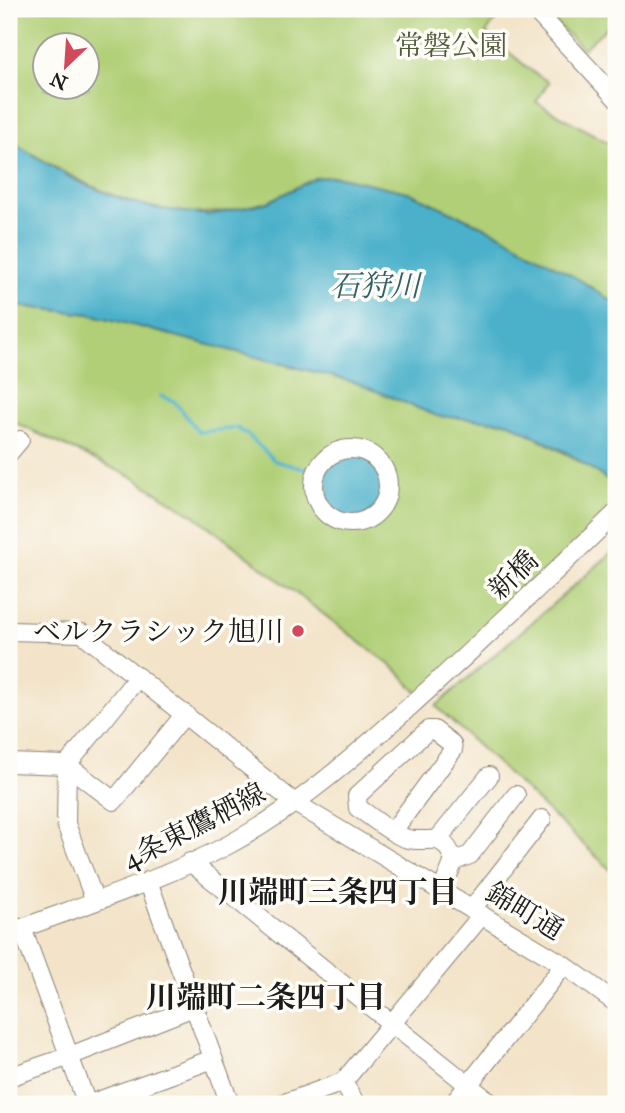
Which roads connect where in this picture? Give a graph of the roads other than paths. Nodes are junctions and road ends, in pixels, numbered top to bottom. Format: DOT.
graph roads {
  1 [pos="534,9"];
  2 [pos="616,98"];
  3 [pos="386,474"];
  4 [pos="616,513"];
  5 [pos="9,631"];
  6 [pos="445,676"];
  7 [pos="138,677"];
  8 [pos="185,714"];
  9 [pos="9,763"];
  10 [pos="67,765"];
  11 [pos="489,776"];
  12 [pos="516,795"];
  13 [pos="295,803"];
  14 [pos="542,819"];
  15 [pos="393,831"];
  16 [pos="438,839"];
  17 [pos="454,861"];
  18 [pos="190,862"];
  19 [pos="148,881"];
  20 [pos="442,890"];
  21 [pos="95,901"];
  22 [pos="477,912"];
  23 [pos="15,930"];
  24 [pos="565,965"];
  25 [pos="616,1003"];
  26 [pos="194,1007"];
  27 [pos="392,1024"];
  28 [pos="70,1056"];
  29 [pos="214,1059"];
  30 [pos="9,1077"];
  31 [pos="342,1082"];
  32 [pos="468,1086"];
  33 [pos="88,1104"];
  34 [pos="230,1104"];
  35 [pos="282,1104"];
  36 [pos="356,1104"];
  37 [pos="453,1104"];
  38 [pos="492,1104"];
  1 -- 2 [label="street"];
  3 -- 3 [label="street"];
  4 -- 6 [label="street, 新橋"];
  5 -- 7 [label="street, 錦町通"];
  6 -- 13 [label="street, 4条東鷹栖線"];
  7 -- 8 [label="street, 錦町通"];
  7 -- 10 [label="street"];
  8 -- 10 [label="street"];
  8 -- 13 [label="street, 錦町通"];
  9 -- 10 [label="street"];
  10 -- 21 [label="street"];
  11 -- 16 [label="street"];
  12 -- 17 [label="street"];
  13 -- 18 [label="street, 4条東鷹栖線"];
  13 -- 20 [label="street, 錦町通"];
  14 -- 22 [label="street"];
  15 -- 15 [label="street"];
  15 -- 16 [label="street"];
  16 -- 17 [label="street"];
  17 -- 20 [label="street"];
  18 -- 19 [label="street, 4条東鷹栖線"];
  18 -- 27 [label="street"];
  19 -- 21 [label="street, 4条東鷹栖線"];
  19 -- 26 [label="street"];
  20 -- 22 [label="street, 錦町通"];
  21 -- 23 [label="street, 4条東鷹栖線"];
  22 -- 24 [label="street, 錦町通"];
  22 -- 27 [label="street"];
  23 -- 28 [label="street"];
  24 -- 25 [label="street, 錦町通"];
  24 -- 32 [label="street"];
  26 -- 28 [label="street"];
  26 -- 29 [label="street"];
  27 -- 31 [label="street"];
  27 -- 32 [label="street"];
  28 -- 30 [label="street"];
  28 -- 33 [label="street"];
  29 -- 33 [label="street"];
  29 -- 34 [label="street"];
  31 -- 35 [label="street"];
  31 -- 36 [label="street"];
  32 -- 37 [label="street"];
  32 -- 38 [label="street"];
}
